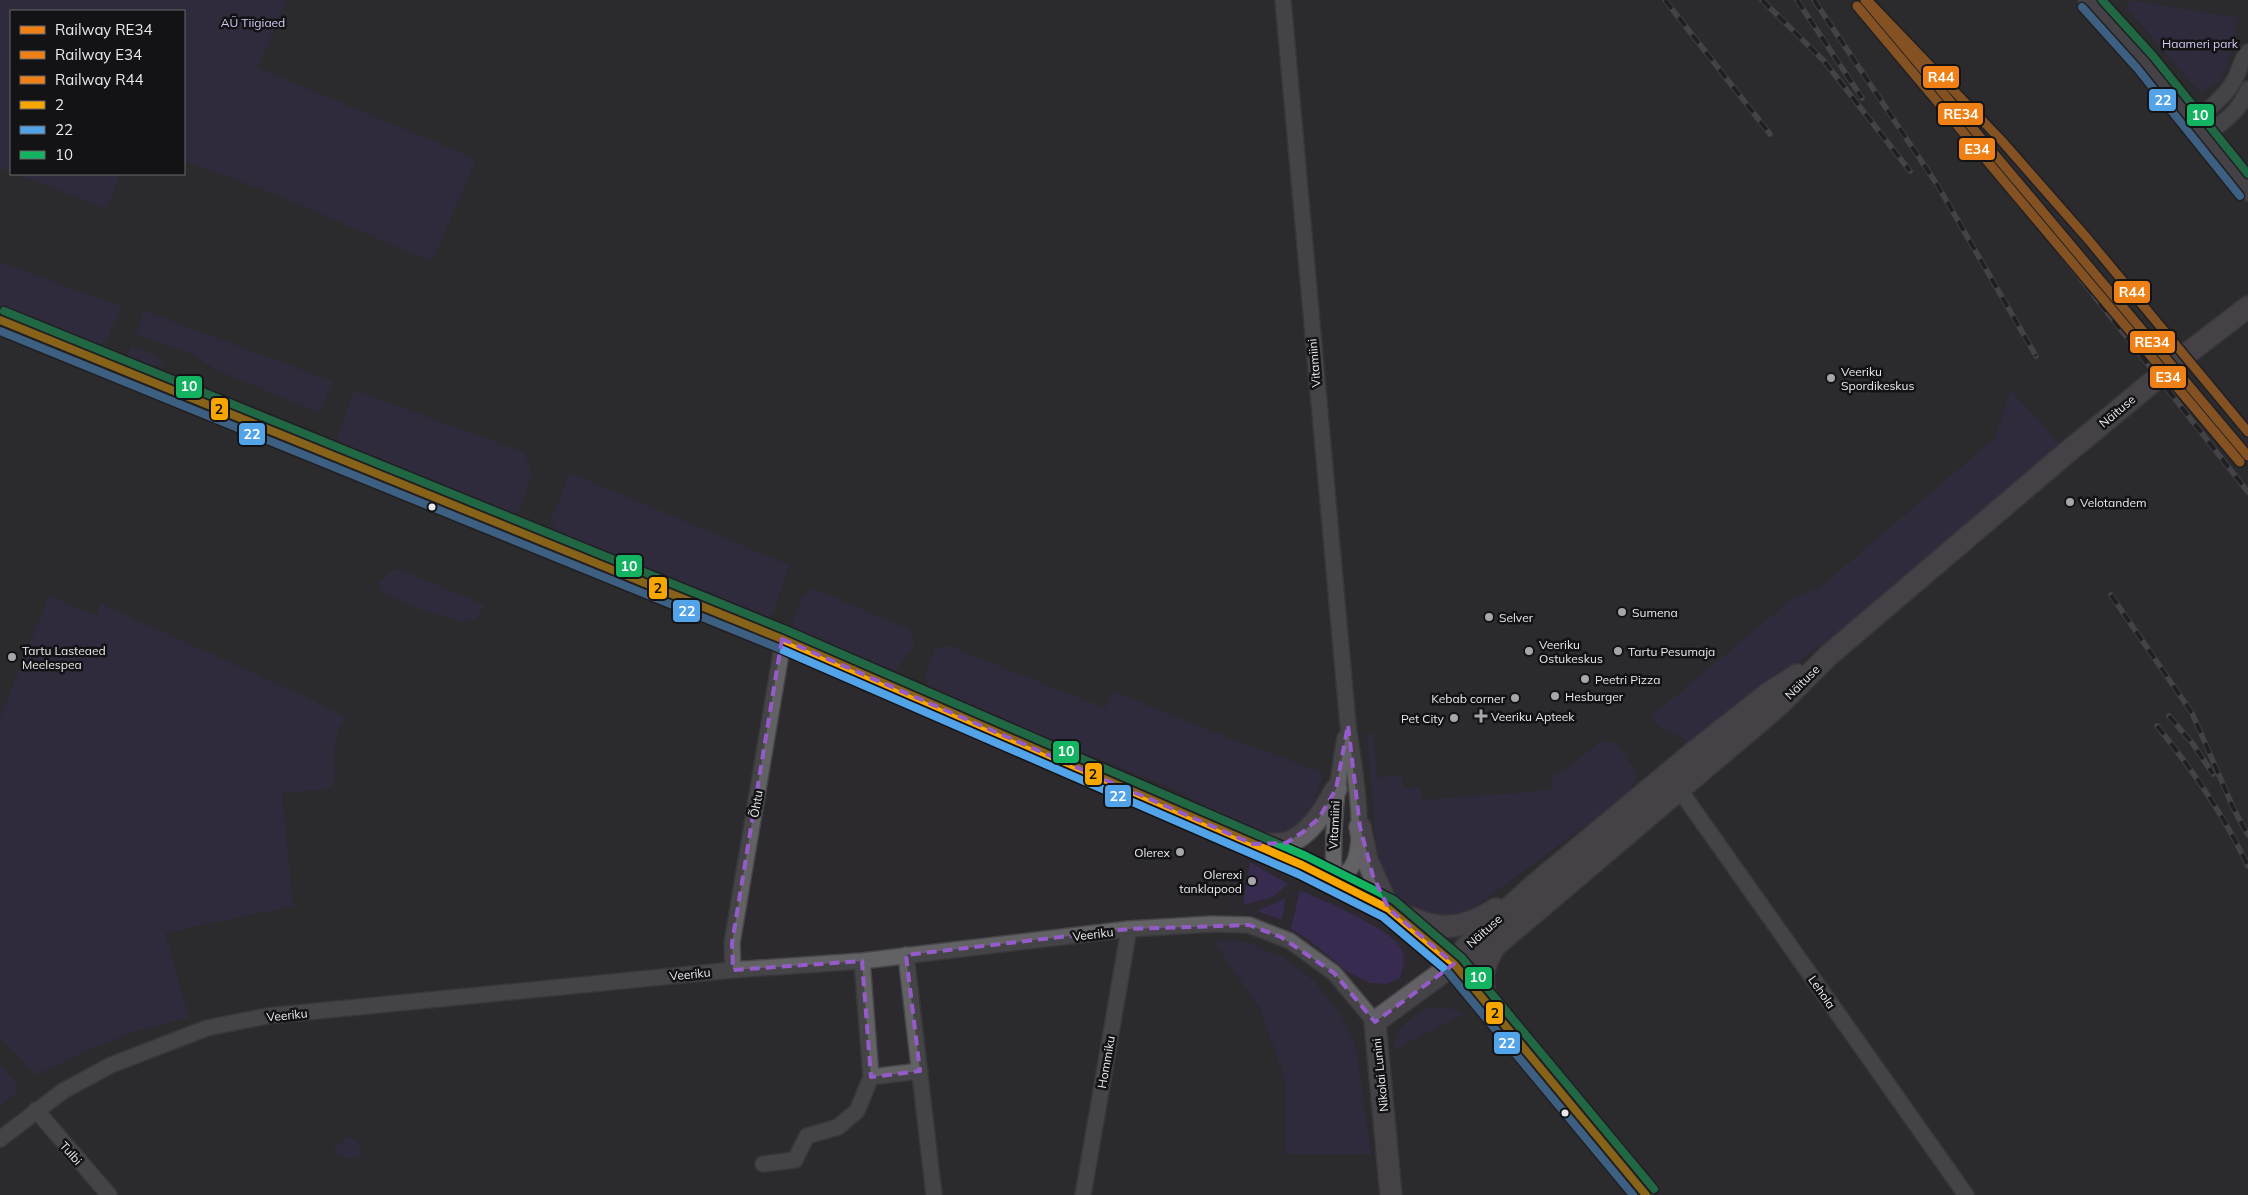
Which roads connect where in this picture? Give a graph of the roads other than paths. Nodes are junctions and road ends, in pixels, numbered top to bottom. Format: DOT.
graph roads {
  1 [pos="1283,0"];
  2 [pos="2089,0"];
  3 [pos="2248,52"];
  4 [pos="2248,89"];
  5 [pos="2199,127"];
  6 [pos="2248,190"];
  7 [pos="2248,307"];
  8 [pos="0,320"];
  9 [pos="782,639"];
  10 [pos="1829,655"];
  11 [pos="1348,725"];
  12 [pos="1676,767"];
  13 [pos="1659,780"];
  14 [pos="1336,788"];
  15 [pos="1679,789"];
  16 [pos="1360,827"];
  17 [pos="1253,844"];
  18 [pos="1334,880"];
  19 [pos="1533,886"];
  20 [pos="1389,909"];
  21 [pos="1129,929"];
  22 [pos="1495,946"];
  23 [pos="906,956"];
  24 [pos="862,960"];
  25 [pos="1454,964"];
  26 [pos="733,970"];
  27 [pos="1486,1003"];
  28 [pos="1375,1022"];
  29 [pos="920,1071"];
  30 [pos="871,1077"];
  31 [pos="36,1110"];
  32 [pos="0,1139"];
  33 [pos="763,1164"];
  34 [pos="109,1195"];
  35 [pos="934,1195"];
  36 [pos="1083,1195"];
  37 [pos="1392,1195"];
  38 [pos="1646,1195"];
  39 [pos="1966,1195"];
  1 -- 11 [label="street, Vitamiini"];
  2 -- 5 [label="street"];
  3 -- 5 [label="street"];
  4 -- 5 [label="street"];
  5 -- 6 [label="street"];
  7 -- 10 [label="street, Näituse"];
  8 -- 9 [label="street"];
  9 -- 17 [label="street"];
  9 -- 26 [label="street, Õhtu"];
  10 -- 12 [label="street, Näituse"];
  10 -- 15 [label="street, Näituse"];
  11 -- 14 [label="street, Vitamiini"];
  11 -- 16 [label="street, Vitamiini"];
  12 -- 13 [label="street, Näituse"];
  12 -- 15 [label="street"];
  13 -- 15 [label="street"];
  13 -- 19 [label="street, Näituse"];
  14 -- 17 [label="street"];
  14 -- 18 [label="street, Vitamiini"];
  15 -- 22 [label="street, Näituse"];
  15 -- 39 [label="street, Lehola"];
  16 -- 18 [label="street, Vitamiini"];
  16 -- 20 [label="street"];
  17 -- 18 [label="street"];
  18 -- 20 [label="street"];
  19 -- 20 [label="street"];
  19 -- 25 [label="street, Näituse"];
  20 -- 25 [label="street"];
  21 -- 23 [label="street, Veeriku"];
  21 -- 28 [label="street, Veeriku"];
  21 -- 36 [label="street, Hommiku"];
  22 -- 25 [label="street, Näituse"];
  22 -- 27 [label="street"];
  23 -- 24 [label="street, Veeriku"];
  23 -- 29 [label="street"];
  24 -- 26 [label="street, Veeriku"];
  24 -- 30 [label="street"];
  25 -- 27 [label="street"];
  25 -- 28 [label="street, Nikolai Lunini"];
  26 -- 31 [label="street, Veeriku"];
  27 -- 38 [label="street"];
  28 -- 37 [label="street, Nikolai Lunini"];
  29 -- 30 [label="street"];
  29 -- 35 [label="street"];
  30 -- 33 [label="street"];
  31 -- 32 [label="street, Veeriku"];
  31 -- 34 [label="street, Tulbi"];
}
